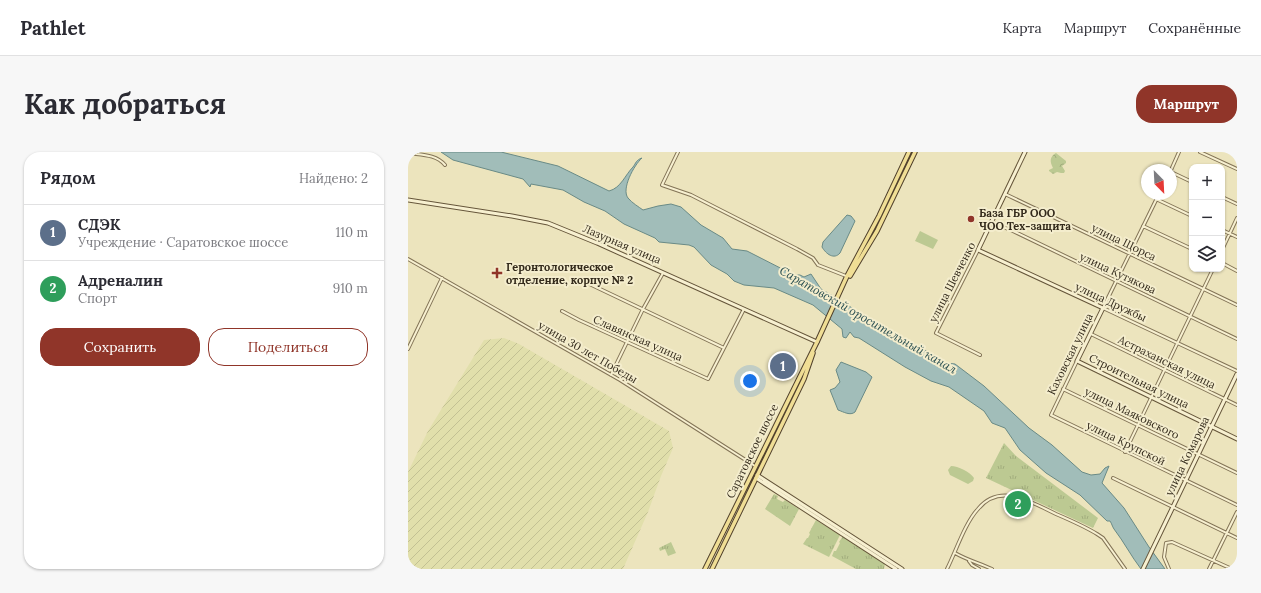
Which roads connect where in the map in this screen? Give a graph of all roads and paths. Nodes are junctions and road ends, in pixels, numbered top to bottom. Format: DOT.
graph roads {
  1 [pos="678,152"];
  2 [pos="910,152"];
  3 [pos="915,152"];
  4 [pos="1025,152"];
  5 [pos="1179,152"];
  6 [pos="1200,152"];
  7 [pos="408,153"];
  8 [pos="1174,164"];
  9 [pos="445,165"];
  10 [pos="1237,169"];
  11 [pos="1177,174"];
  12 [pos="1189,180"];
  13 [pos="1005,194"];
  14 [pos="1225,198"];
  15 [pos="408,200"];
  16 [pos="1156,200"];
  17 [pos="1158,200"];
  18 [pos="1237,204"];
  19 [pos="1189,215"];
  20 [pos="1237,218"];
  21 [pos="991,222"];
  22 [pos="1143,226"];
  23 [pos="1225,232"];
  24 [pos="1230,234"];
  25 [pos="1237,237"];
  26 [pos="865,241"];
  27 [pos="1225,244"];
  28 [pos="869,246"];
  29 [pos="1189,248"];
  30 [pos="978,250"];
  31 [pos="1130,253"];
  32 [pos="408,259"];
  33 [pos="1225,265"];
  34 [pos="1237,271"];
  35 [pos="663,272"];
  36 [pos="1211,272"];
  37 [pos="847,276"];
  38 [pos="442,278"];
  39 [pos="579,279"];
  40 [pos="1116,281"];
  41 [pos="1203,288"];
  42 [pos="841,291"];
  43 [pos="1237,305"];
  44 [pos="1103,308"];
  45 [pos="643,309"];
  46 [pos="744,309"];
  47 [pos="562,311"];
  48 [pos="1190,316"];
  49 [pos="1090,334"];
  50 [pos="1237,339"];
  51 [pos="627,342"];
  52 [pos="817,342"];
  53 [pos="1176,343"];
  54 [pos="724,348"];
  55 [pos="408,349"];
  56 [pos="980,355"];
  57 [pos="809,360"];
  58 [pos="1077,361"];
  59 [pos="1164,370"];
  60 [pos="1237,373"];
  61 [pos="612,376"];
  62 [pos="1063,389"];
  63 [pos="1151,398"];
  64 [pos="1225,399"];
  65 [pos="1237,404"];
  66 [pos="1051,415"];
  67 [pos="1138,425"];
  68 [pos="1212,426"];
  69 [pos="1237,438"];
  70 [pos="1125,452"];
  71 [pos="1198,454"];
  72 [pos="755,466"];
  73 [pos="1237,473"];
  74 [pos="752,474"];
  75 [pos="756,476"];
  76 [pos="1113,478"];
  77 [pos="1185,480"];
  78 [pos="1237,505"];
  79 [pos="1172,507"];
  80 [pos="1237,512"];
  81 [pos="1226,533"];
  82 [pos="1237,538"];
  83 [pos="713,552"];
  84 [pos="955,553"];
  85 [pos="719,554"];
  86 [pos="1213,560"];
  87 [pos="969,561"];
  88 [pos="705,569"];
  89 [pos="712,569"];
  90 [pos="896,569"];
  91 [pos="902,569"];
  92 [pos="947,569"];
  93 [pos="979,569"];
  94 [pos="992,569"];
  95 [pos="1125,569"];
  96 [pos="1143,569"];
  97 [pos="1168,569"];
  98 [pos="1209,569"];
  99 [pos="1232,569"];
  1 -- 37 [label="street"];
  2 -- 26 [label="main road, Саратовское шоссе"];
  3 -- 28 [label="main road, Саратовское шоссе"];
  4 -- 13 [label="street, улица Шевченко"];
  5 -- 8 [label="street"];
  6 -- 10 [label="street"];
  7 -- 9 [label="street"];
  11 -- 12 [label="street"];
  13 -- 21 [label="street, улица Шевченко"];
  13 -- 31 [label="street, улица Щорса"];
  14 -- 18 [label="street"];
  15 -- 35 [label="street, Лазурная улица"];
  16 -- 22 [label="street, Каховская улица"];
  17 -- 19 [label="street"];
  20 -- 24 [label="street"];
  21 -- 30 [label="street, улица Шевченко"];
  21 -- 40 [label="street, улица Кутякова"];
  22 -- 29 [label="street"];
  22 -- 31 [label="street, Каховская улица"];
  23 -- 24 [label="street"];
  24 -- 25 [label="street"];
  24 -- 27 [label="street"];
  26 -- 28 [label="main road"];
  26 -- 37 [label="main road, Саратовское шоссе"];
  28 -- 42 [label="main road, Саратовское шоссе"];
  30 -- 44 [label="street, улица Дружбы"];
  30 -- 56 [label="street, улица Шевченко"];
  31 -- 40 [label="street, Каховская улица"];
  31 -- 41 [label="street, улица Щорса"];
  32 -- 38 [label="street, улица 30 лет Победы"];
  33 -- 34 [label="street"];
  35 -- 45 [label="street"];
  35 -- 46 [label="street, Лазурная улица"];
  36 -- 41 [label="street"];
  37 -- 42 [label="main road, Саратовское шоссе"];
  38 -- 55 [label="street"];
  38 -- 61 [label="street, улица 30 лет Победы"];
  39 -- 45 [label="street"];
  40 -- 44 [label="street, Каховская улица"];
  40 -- 48 [label="street, улица Кутякова"];
  41 -- 43 [label="street, улица Щорса"];
  41 -- 48 [label="street"];
  42 -- 52 [label="main road, Саратовское шоссе"];
  44 -- 49 [label="street, Каховская улица"];
  44 -- 53 [label="street, улица Дружбы"];
  45 -- 51 [label="street"];
  45 -- 54 [label="street"];
  46 -- 52 [label="street, Лазурная улица"];
  46 -- 54 [label="street"];
  47 -- 51 [label="street, Славянская улица"];
  48 -- 50 [label="street, улица Кутякова"];
  48 -- 53 [label="street"];
  49 -- 58 [label="street, Каховская улица"];
  49 -- 59 [label="street, Астраханская улица"];
  51 -- 54 [label="street, Славянская улица"];
  51 -- 61 [label="street"];
  52 -- 57 [label="main road, Саратовское шоссе"];
  53 -- 59 [label="street"];
  53 -- 60 [label="street, улица Дружбы"];
  57 -- 72 [label="main road, Саратовское шоссе"];
  57 -- 75 [label="main road, Саратовское шоссе"];
  58 -- 62 [label="street, Каховская улица"];
  58 -- 63 [label="street, Строительная улица"];
  59 -- 63 [label="street"];
  59 -- 64 [label="street, Астраханская улица"];
  60 -- 64 [label="street, улица Комарова"];
  61 -- 72 [label="street, улица 30 лет Победы"];
  62 -- 66 [label="street, Каховская улица"];
  62 -- 67 [label="street, улица Маяковского"];
  63 -- 67 [label="street"];
  63 -- 68 [label="street, Строительная улица"];
  64 -- 65 [label="street, Астраханская улица"];
  64 -- 68 [label="street, улица Комарова"];
  66 -- 70 [label="street, улица Крупской"];
  67 -- 70 [label="street"];
  67 -- 71 [label="street, улица Маяковского"];
  68 -- 69 [label="street, Строительная улица"];
  68 -- 71 [label="street, улица Комарова"];
  70 -- 77 [label="street, улица Крупской"];
  71 -- 73 [label="street, улица Маяковского"];
  71 -- 77 [label="street, улица Комарова"];
  72 -- 74 [label="main road, Саратовское шоссе"];
  74 -- 75 [label="main road"];
  74 -- 83 [label="main road, Саратовское шоссе"];
  75 -- 85 [label="main road, Саратовское шоссе"];
  75 -- 90 [label="street"];
  75 -- 91 [label="street"];
  76 -- 79 [label="street"];
  77 -- 78 [label="street, улица Крупской"];
  77 -- 79 [label="street, улица Комарова"];
  79 -- 81 [label="street"];
  79 -- 96 [label="street, улица Комарова"];
  80 -- 81 [label="street"];
  81 -- 82 [label="street"];
  81 -- 86 [label="street"];
  83 -- 85 [label="main road"];
  83 -- 88 [label="main road, Саратовское шоссе"];
  84 -- 87 [label="street"];
  84 -- 92 [label="street"];
  84 -- 95 [label="street"];
  85 -- 89 [label="main road, Саратовское шоссе"];
  86 -- 97 [label="street"];
  86 -- 98 [label="street"];
  86 -- 99 [label="street"];
  87 -- 93 [label="street"];
  87 -- 94 [label="street"];
}
